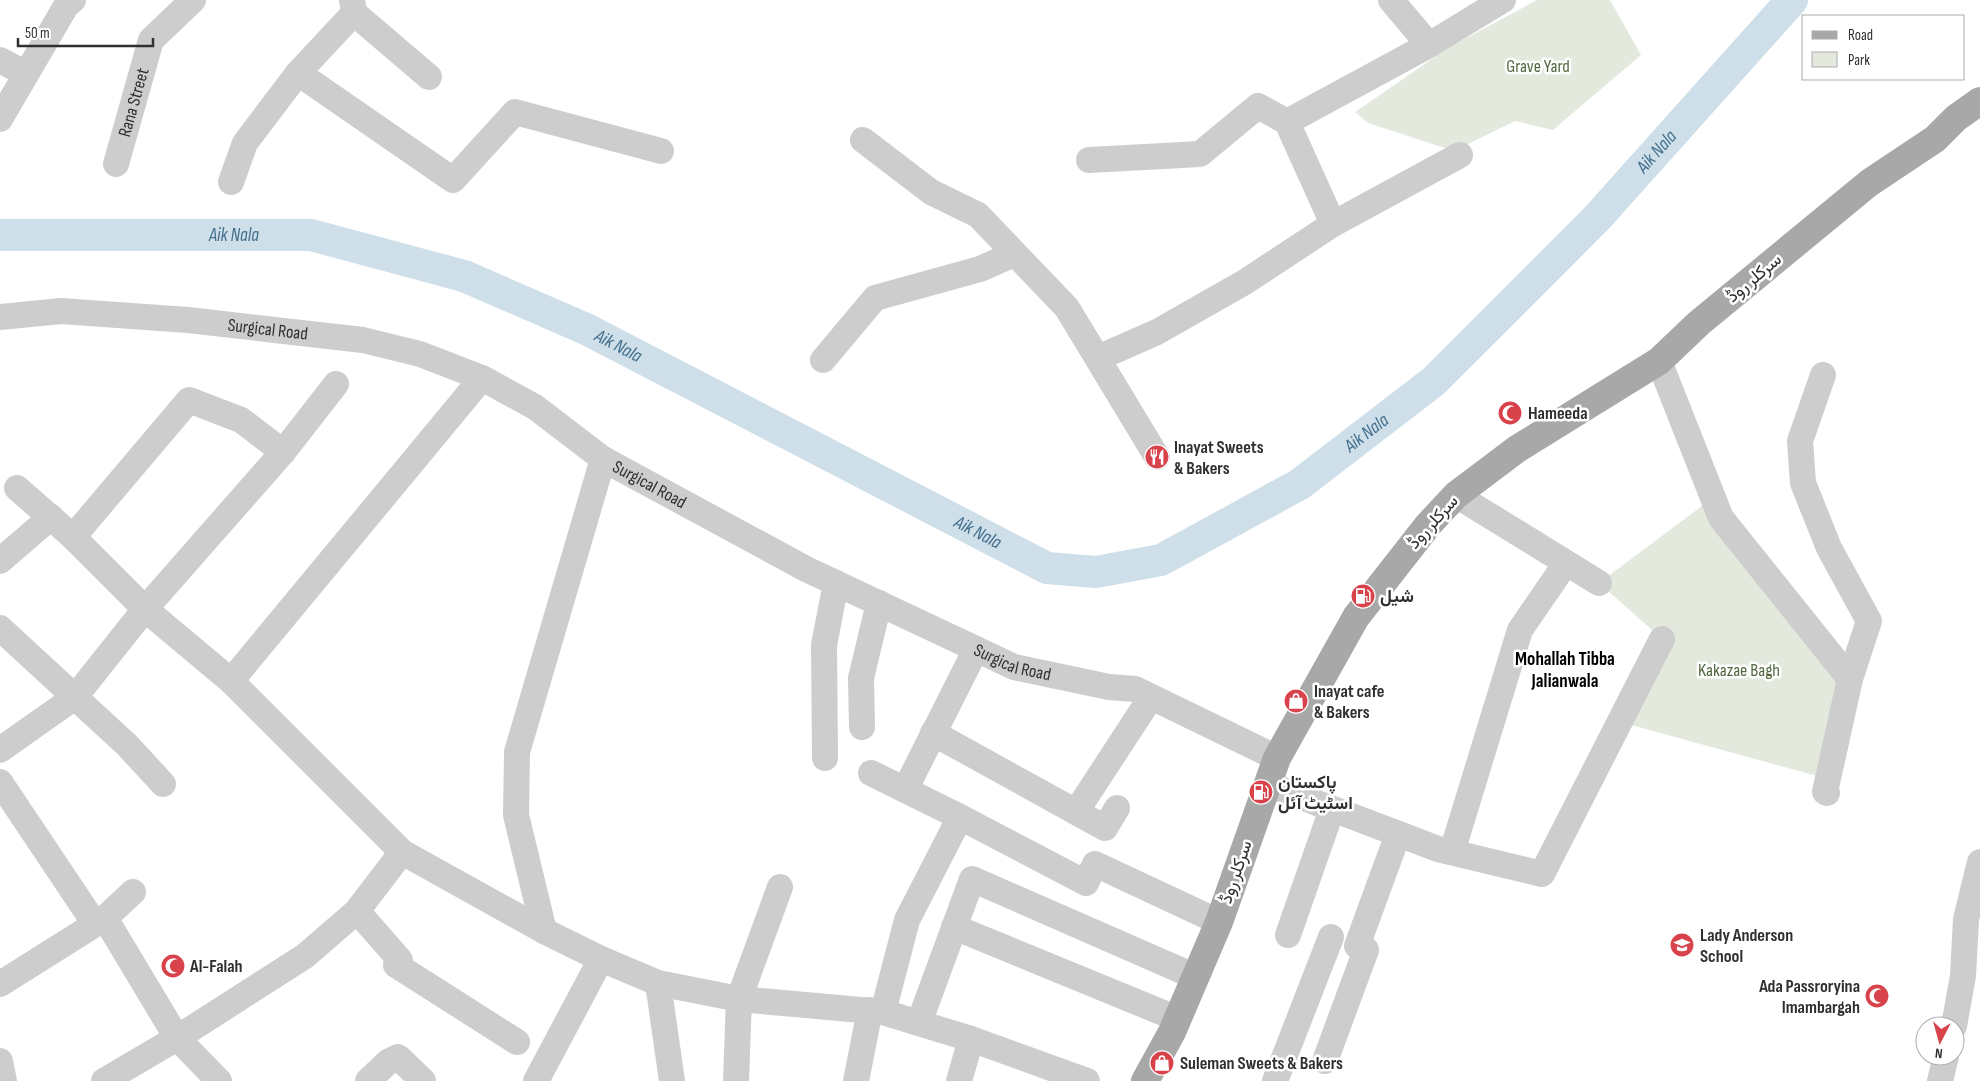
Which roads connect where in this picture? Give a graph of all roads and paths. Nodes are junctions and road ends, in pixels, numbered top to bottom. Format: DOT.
graph roads {
  1 [pos="73,0"];
  2 [pos="193,0"];
  3 [pos="1391,0"];
  4 [pos="1504,0"];
  5 [pos="353,7"];
  6 [pos="1429,45"];
  7 [pos="0,60"];
  8 [pos="298,72"];
  9 [pos="26,74"];
  10 [pos="429,77"];
  11 [pos="1980,101"];
  12 [pos="0,119"];
  13 [pos="1980,119"];
  14 [pos="1287,122"];
  15 [pos="1935,139"];
  16 [pos="863,140"];
  17 [pos="661,151"];
  18 [pos="1460,155"];
  19 [pos="1089,160"];
  20 [pos="116,164"];
  21 [pos="231,182"];
  22 [pos="1333,224"];
  23 [pos="1014,254"];
  24 [pos="0,317"];
  25 [pos="1098,358"];
  26 [pos="823,360"];
  27 [pos="1659,361"];
  28 [pos="1823,375"];
  29 [pos="482,378"];
  30 [pos="336,384"];
  31 [pos="283,452"];
  32 [pos="1157,457"];
  33 [pos="603,459"];
  34 [pos="17,488"];
  35 [pos="1456,495"];
  36 [pos="51,517"];
  37 [pos="73,537"];
  38 [pos="0,561"];
  39 [pos="1566,563"];
  40 [pos="836,583"];
  41 [pos="1599,583"];
  42 [pos="878,603"];
  43 [pos="144,609"];
  44 [pos="0,628"];
  45 [pos="1662,639"];
  46 [pos="976,649"];
  47 [pos="1850,679"];
  48 [pos="231,681"];
  49 [pos="75,697"];
  50 [pos="1151,697"];
  51 [pos="862,727"];
  52 [pos="933,733"];
  53 [pos="0,750"];
  54 [pos="824,758"];
  55 [pos="1277,758"];
  56 [pos="871,773"];
  57 [pos="0,782"];
  58 [pos="163,784"];
  59 [pos="1268,784"];
  60 [pos="905,790"];
  61 [pos="1827,793"];
  62 [pos="1117,808"];
  63 [pos="1332,809"];
  64 [pos="1076,812"];
  65 [pos="960,816"];
  66 [pos="1398,834"];
  67 [pos="402,852"];
  68 [pos="1452,852"];
  69 [pos="1980,862"];
  70 [pos="780,887"];
  71 [pos="133,892"];
  72 [pos="357,911"];
  73 [pos="100,921"];
  74 [pos="1219,922"];
  75 [pos="954,927"];
  76 [pos="544,931"];
  77 [pos="1288,935"];
  78 [pos="1331,937"];
  79 [pos="601,959"];
  80 [pos="1196,977"];
  81 [pos="658,982"];
  82 [pos="0,984"];
  83 [pos="739,999"];
  84 [pos="876,1011"];
  85 [pos="1956,1016"];
  86 [pos="1178,1020"];
  87 [pos="920,1023"];
  88 [pos="177,1038"];
  89 [pos="970,1038"];
  90 [pos="517,1042"];
  91 [pos="0,1061"];
  92 [pos="1325,1061"];
  93 [pos="1944,1066"];
  94 [pos="4,1081"];
  95 [pos="104,1081"];
  96 [pos="219,1081"];
  97 [pos="368,1081"];
  98 [pos="423,1081"];
  99 [pos="536,1081"];
  100 [pos="672,1081"];
  101 [pos="736,1081"];
  102 [pos="856,1081"];
  103 [pos="959,1081"];
  104 [pos="1087,1081"];
  105 [pos="1145,1081"];
  106 [pos="1275,1081"];
  107 [pos="1940,1081"];
  1 -- 9 [label="street"];
  2 -- 20 [label="street, Rana Street"];
  3 -- 6 [label="street"];
  4 -- 6 [label="street"];
  5 -- 8 [label="street"];
  5 -- 10 [label="street"];
  6 -- 14 [label="street"];
  7 -- 9 [label="street"];
  8 -- 17 [label="street"];
  8 -- 21 [label="street"];
  9 -- 12 [label="street"];
  11 -- 15 [label="main road"];
  13 -- 15 [label="main road"];
  14 -- 19 [label="street"];
  14 -- 22 [label="street"];
  15 -- 27 [label="main road, سرکلر روڈ"];
  16 -- 23 [label="street"];
  18 -- 22 [label="street"];
  22 -- 25 [label="street"];
  23 -- 25 [label="street"];
  23 -- 26 [label="street"];
  24 -- 29 [label="street, Surgical Road"];
  25 -- 32 [label="street"];
  27 -- 35 [label="main road, سرکلر روڈ"];
  27 -- 47 [label="street"];
  28 -- 47 [label="street"];
  29 -- 33 [label="street, Surgical Road"];
  29 -- 48 [label="street"];
  30 -- 31 [label="street"];
  31 -- 37 [label="street"];
  31 -- 43 [label="street"];
  33 -- 40 [label="street, Surgical Road"];
  33 -- 76 [label="street"];
  34 -- 36 [label="street"];
  35 -- 39 [label="street"];
  35 -- 55 [label="main road, سرکلر روڈ"];
  36 -- 37 [label="street"];
  36 -- 38 [label="street"];
  37 -- 43 [label="street"];
  39 -- 41 [label="street"];
  39 -- 68 [label="street"];
  40 -- 42 [label="street, Surgical Road"];
  40 -- 54 [label="street"];
  42 -- 46 [label="street, Surgical Road"];
  42 -- 51 [label="street"];
  43 -- 48 [label="street"];
  43 -- 49 [label="street"];
  44 -- 49 [label="street"];
  45 -- 68 [label="street"];
  46 -- 50 [label="street, Surgical Road"];
  46 -- 52 [label="street"];
  47 -- 61 [label="street"];
  48 -- 67 [label="street"];
  49 -- 53 [label="street"];
  49 -- 58 [label="street"];
  50 -- 55 [label="street, Surgical Road"];
  50 -- 64 [label="street"];
  52 -- 60 [label="street"];
  52 -- 64 [label="street"];
  55 -- 59 [label="main road, سرکلر روڈ"];
  56 -- 60 [label="street"];
  57 -- 73 [label="street"];
  59 -- 63 [label="street"];
  59 -- 74 [label="main road, سرکلر روڈ"];
  60 -- 65 [label="street"];
  62 -- 64 [label="street"];
  63 -- 66 [label="street"];
  63 -- 77 [label="street"];
  65 -- 74 [label="street"];
  65 -- 84 [label="street"];
  66 -- 68 [label="street"];
  66 -- 92 [label="street"];
  67 -- 72 [label="street"];
  67 -- 76 [label="street"];
  69 -- 85 [label="street"];
  70 -- 83 [label="street"];
  71 -- 73 [label="street"];
  72 -- 88 [label="street"];
  72 -- 90 [label="street"];
  73 -- 82 [label="street"];
  73 -- 88 [label="street"];
  74 -- 80 [label="main road, سرکلر روڈ"];
  75 -- 80 [label="street"];
  75 -- 86 [label="street"];
  75 -- 87 [label="street"];
  76 -- 79 [label="street"];
  78 -- 106 [label="street"];
  79 -- 81 [label="street"];
  79 -- 99 [label="street"];
  80 -- 86 [label="main road, سرکلر روڈ"];
  81 -- 83 [label="street"];
  81 -- 100 [label="street"];
  83 -- 84 [label="street"];
  83 -- 101 [label="street"];
  84 -- 87 [label="street"];
  84 -- 102 [label="street"];
  86 -- 105 [label="main road, سرکلر روڈ"];
  87 -- 89 [label="street"];
  88 -- 95 [label="street"];
  88 -- 96 [label="street"];
  89 -- 103 [label="street"];
  89 -- 104 [label="street"];
  91 -- 94 [label="street"];
  93 -- 107 [label="street"];
  97 -- 98 [label="street"];
}
